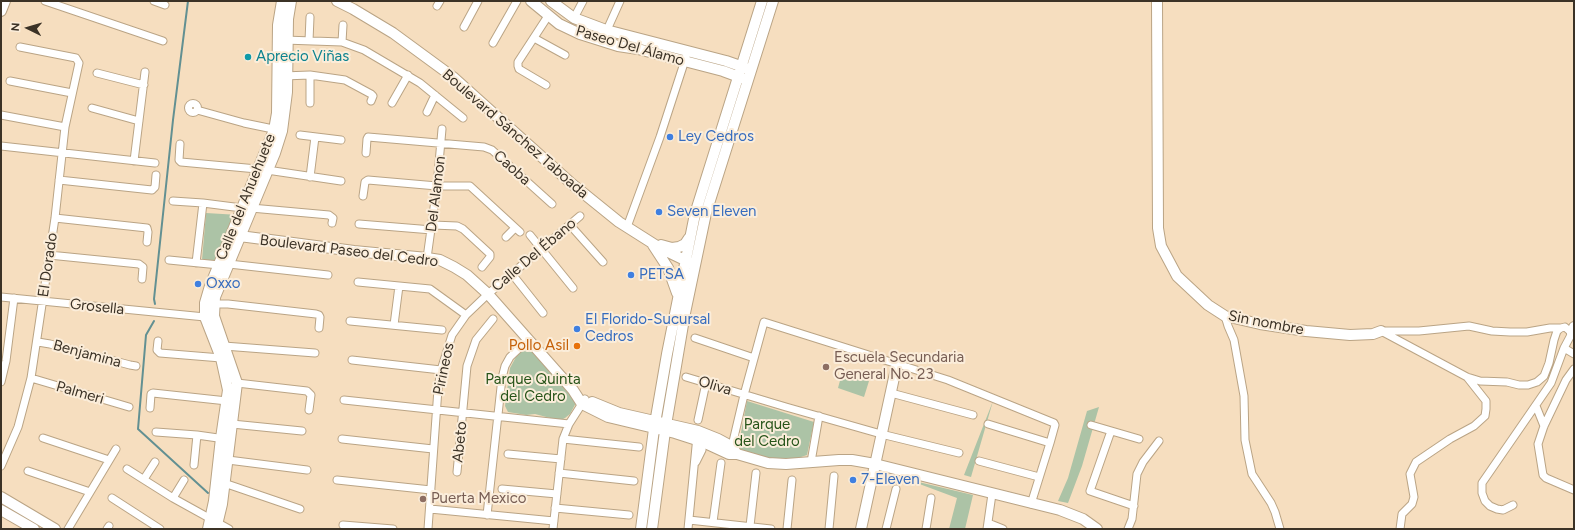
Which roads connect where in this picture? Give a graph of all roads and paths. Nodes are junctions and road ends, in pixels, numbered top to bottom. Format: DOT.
graph roads {
  1 [pos="4,1"];
  2 [pos="45,1"];
  3 [pos="154,1"];
  4 [pos="282,1"];
  5 [pos="291,1"];
  6 [pos="337,1"];
  7 [pos="478,1"];
  8 [pos="517,1"];
  9 [pos="530,1"];
  10 [pos="551,1"];
  11 [pos="583,1"];
  12 [pos="620,1"];
  13 [pos="762,1"];
  14 [pos="773,1"];
  15 [pos="1157,1"];
  16 [pos="165,5"];
  17 [pos="1,11"];
  18 [pos="548,16"];
  19 [pos="310,17"];
  20 [pos="574,18"];
  21 [pos="343,25"];
  22 [pos="464,27"];
  23 [pos="606,30"];
  24 [pos="621,35"];
  25 [pos="534,38"];
  26 [pos="283,40"];
  27 [pos="163,41"];
  28 [pos="309,41"];
  29 [pos="602,41"];
  30 [pos="342,42"];
  31 [pos="493,43"];
  32 [pos="618,46"];
  33 [pos="20,48"];
  34 [pos="688,51"];
  35 [pos="566,55"];
  36 [pos="685,62"];
  37 [pos="746,68"];
  38 [pos="145,72"];
  39 [pos="97,73"];
  40 [pos="310,75"];
  41 [pos="408,75"];
  42 [pos="283,76"];
  43 [pos="737,76"];
  44 [pos="10,81"];
  45 [pos="747,81"];
  46 [pos="144,85"];
  47 [pos="546,85"];
  48 [pos="72,93"];
  49 [pos="435,95"];
  50 [pos="371,101"];
  51 [pos="310,103"];
  52 [pos="392,103"];
  53 [pos="92,108"];
  54 [pos="197,110"];
  55 [pos="427,112"];
  56 [pos="1,115"];
  57 [pos="463,118"];
  58 [pos="139,121"];
  59 [pos="65,127"];
  60 [pos="278,130"];
  61 [pos="442,130"];
  62 [pos="300,135"];
  63 [pos="316,137"];
  64 [pos="341,140"];
  65 [pos="442,142"];
  66 [pos="180,144"];
  67 [pos="1,146"];
  68 [pos="366,153"];
  69 [pos="61,154"];
  70 [pos="134,161"];
  71 [pos="156,163"];
  72 [pos="262,169"];
  73 [pos="156,175"];
  74 [pos="310,177"];
  75 [pos="59,180"];
  76 [pos="341,181"];
  77 [pos="437,186"];
  78 [pos="363,196"];
  79 [pos="173,201"];
  80 [pos="203,203"];
  81 [pos="552,204"];
  82 [pos="247,208"];
  83 [pos="580,216"];
  84 [pos="55,218"];
  85 [pos="332,223"];
  86 [pos="359,224"];
  87 [pos="570,225"];
  88 [pos="627,227"];
  89 [pos="432,228"];
  90 [pos="530,235"];
  91 [pos="236,236"];
  92 [pos="690,236"];
  93 [pos="506,238"];
  94 [pos="147,242"];
  95 [pos="652,243"];
  96 [pos="541,249"];
  97 [pos="49,255"];
  98 [pos="427,258"];
  99 [pos="169,260"];
  100 [pos="685,260"];
  101 [pos="196,262"];
  102 [pos="603,262"];
  103 [pos="224,264"];
  104 [pos="695,264"];
  105 [pos="482,267"];
  106 [pos="512,274"];
  107 [pos="328,275"];
  108 [pos="142,279"];
  109 [pos="358,282"];
  110 [pos="399,286"];
  111 [pos="573,288"];
  112 [pos="488,294"];
  113 [pos="678,296"];
  114 [pos="1,297"];
  115 [pos="14,298"];
  116 [pos="42,302"];
  117 [pos="214,304"];
  118 [pos="543,313"];
  119 [pos="466,315"];
  120 [pos="1225,316"];
  121 [pos="205,317"];
  122 [pos="493,319"];
  123 [pos="350,321"];
  124 [pos="394,325"];
  125 [pos="319,328"];
  126 [pos="1560,328"];
  127 [pos="442,330"];
  128 [pos="1382,331"];
  129 [pos="1573,332"];
  130 [pos="695,338"];
  131 [pos="528,340"];
  132 [pos="158,341"];
  133 [pos="38,342"];
  134 [pos="224,346"];
  135 [pos="1564,348"];
  136 [pos="316,353"];
  137 [pos="1574,354"];
  138 [pos="221,358"];
  139 [pos="754,358"];
  140 [pos="352,360"];
  141 [pos="897,364"];
  142 [pos="136,366"];
  143 [pos="1574,369"];
  144 [pos="441,370"];
  145 [pos="686,377"];
  146 [pos="1466,377"];
  147 [pos="31,378"];
  148 [pos="1,382"];
  149 [pos="237,383"];
  150 [pos="706,383"];
  151 [pos="891,393"];
  152 [pos="744,395"];
  153 [pos="344,400"];
  154 [pos="582,400"];
  155 [pos="227,401"];
  156 [pos="1536,406"];
  157 [pos="129,407"];
  158 [pos="150,408"];
  159 [pos="437,409"];
  160 [pos="309,410"];
  161 [pos="463,412"];
  162 [pos="973,415"];
  163 [pos="497,416"];
  164 [pos="819,416"];
  165 [pos="698,420"];
  166 [pos="232,424"];
  167 [pos="569,424"];
  168 [pos="988,424"];
  169 [pos="655,425"];
  170 [pos="1091,425"];
  171 [pos="1544,426"];
  172 [pos="666,427"];
  173 [pos="302,431"];
  174 [pos="1111,431"];
  175 [pos="156,432"];
  176 [pos="881,434"];
  177 [pos="197,435"];
  178 [pos="701,436"];
  179 [pos="43,438"];
  180 [pos="225,439"];
  181 [pos="342,439"];
  182 [pos="563,439"];
  183 [pos="1139,439"];
  184 [pos="1159,441"];
  185 [pos="1050,443"];
  186 [pos="639,447"];
  187 [pos="433,449"];
  188 [pos="116,450"];
  189 [pos="733,451"];
  190 [pos="959,453"];
  191 [pos="508,454"];
  192 [pos="561,459"];
  193 [pos="109,460"];
  194 [pos="228,460"];
  195 [pos="979,461"];
  196 [pos="155,462"];
  197 [pos="811,462"];
  198 [pos="721,463"];
  199 [pos="875,464"];
  200 [pos="194,465"];
  201 [pos="1,466"];
  202 [pos="127,469"];
  203 [pos="307,470"];
  204 [pos="28,471"];
  205 [pos="457,472"];
  206 [pos="559,473"];
  207 [pos="756,473"];
  208 [pos="834,476"];
  209 [pos="1039,477"];
  210 [pos="144,479"];
  211 [pos="184,480"];
  212 [pos="337,480"];
  213 [pos="792,480"];
  214 [pos="634,481"];
  215 [pos="224,483"];
  216 [pos="502,489"];
  217 [pos="896,489"];
  218 [pos="431,490"];
  219 [pos="1574,490"];
  220 [pos="90,492"];
  221 [pos="557,494"];
  222 [pos="992,494"];
  223 [pos="1,497"];
  224 [pos="112,498"];
  225 [pos="173,498"];
  226 [pos="931,498"];
  227 [pos="1031,504"];
  228 [pos="1513,505"];
  229 [pos="1134,506"];
  230 [pos="555,508"];
  231 [pos="1,510"];
  232 [pos="300,510"];
  233 [pos="430,510"];
  234 [pos="487,515"];
  235 [pos="629,515"];
  236 [pos="689,520"];
  237 [pos="554,521"];
  238 [pos="713,522"];
  239 [pos="342,524"];
  240 [pos="213,525"];
  241 [pos="750,526"];
  242 [pos="987,526"];
  243 [pos="34,529"];
  244 [pos="55,529"];
  245 [pos="68,529"];
  246 [pos="160,529"];
  247 [pos="229,529"];
  248 [pos="393,529"];
  249 [pos="428,529"];
  250 [pos="553,529"];
  251 [pos="641,529"];
  252 [pos="652,529"];
  253 [pos="688,529"];
  254 [pos="768,529"];
  255 [pos="787,529"];
  256 [pos="829,529"];
  257 [pos="861,529"];
  258 [pos="886,529"];
  259 [pos="926,529"];
  260 [pos="1003,529"];
  261 [pos="1098,529"];
  262 [pos="1128,529"];
  263 [pos="1280,529"];
  264 [pos="1400,529"];
  1 -- 17 [label="street"];
  2 -- 27 [label="street"];
  3 -- 16 [label="street"];
  4 -- 26 [label="street, Calle del Ahuehuete"];
  5 -- 26 [label="street, Calle del Ahuehuete"];
  6 -- 88 [label="street, Boulevard Sánchez Taboada"];
  7 -- 22 [label="street"];
  8 -- 31 [label="street"];
  9 -- 18 [label="street, Paseo Del Álamo"];
  10 -- 20 [label="street, Paseo Del Álamo"];
  11 -- 20 [label="street"];
  12 -- 23 [label="street"];
  13 -- 37 [label="street"];
  14 -- 37 [label="street"];
  15 -- 120 [label="street, Sin nombre"];
  18 -- 25 [label="street"];
  18 -- 29 [label="street, Paseo Del Álamo"];
  19 -- 28 [label="street"];
  20 -- 23 [label="street, Paseo Del Álamo"];
  21 -- 30 [label="street"];
  23 -- 24 [label="street, Paseo Del Álamo"];
  23 -- 29 [label="street"];
  24 -- 32 [label="street"];
  24 -- 34 [label="street, Paseo Del Álamo"];
  25 -- 35 [label="street"];
  25 -- 47 [label="street"];
  26 -- 28 [label="street"];
  26 -- 42 [label="street, Calle del Ahuehuete"];
  28 -- 30 [label="street"];
  29 -- 32 [label="street, Paseo Del Álamo"];
  30 -- 41 [label="street"];
  32 -- 36 [label="street, Paseo Del Álamo"];
  33 -- 48 [label="street, El Dorado"];
  34 -- 36 [label="street"];
  34 -- 37 [label="street, Paseo Del Álamo"];
  36 -- 43 [label="street, Paseo Del Álamo"];
  36 -- 88 [label="street"];
  37 -- 43 [label="street"];
  37 -- 45 [label="street"];
  38 -- 46 [label="street"];
  39 -- 46 [label="street"];
  40 -- 42 [label="street"];
  40 -- 50 [label="street"];
  40 -- 51 [label="street"];
  41 -- 49 [label="street"];
  41 -- 52 [label="street"];
  42 -- 60 [label="street, Calle del Ahuehuete"];
  43 -- 45 [label="street, Paseo Del Álamo"];
  43 -- 92 [label="street"];
  44 -- 48 [label="street"];
  45 -- 104 [label="street"];
  46 -- 58 [label="street"];
  48 -- 59 [label="street, El Dorado"];
  49 -- 55 [label="street"];
  49 -- 57 [label="street"];
  53 -- 58 [label="street"];
  54 -- 60 [label="street"];
  56 -- 59 [label="street"];
  58 -- 70 [label="street"];
  59 -- 69 [label="street, El Dorado"];
  60 -- 72 [label="street, Calle del Ahuehuete"];
  61 -- 65 [label="street, Del Alamon"];
  62 -- 63 [label="street"];
  63 -- 64 [label="street"];
  63 -- 74 [label="street"];
  65 -- 68 [label="street, Caoba"];
  65 -- 77 [label="street, Del Alamon"];
  65 -- 81 [label="street, Caoba"];
  66 -- 72 [label="street"];
  67 -- 69 [label="street"];
  69 -- 70 [label="street"];
  69 -- 75 [label="street, El Dorado"];
  70 -- 71 [label="street"];
  72 -- 74 [label="street"];
  72 -- 82 [label="street, Calle del Ahuehuete"];
  73 -- 75 [label="street"];
  74 -- 76 [label="street"];
  75 -- 84 [label="street, El Dorado"];
  77 -- 78 [label="street"];
  77 -- 89 [label="street, Del Alamon"];
  77 -- 93 [label="street"];
  79 -- 80 [label="street"];
  80 -- 82 [label="street"];
  80 -- 101 [label="street"];
  82 -- 85 [label="street"];
  82 -- 91 [label="street, Calle del Ahuehuete"];
  83 -- 87 [label="street, Calle Del Ébano"];
  84 -- 94 [label="street"];
  84 -- 97 [label="street, El Dorado"];
  86 -- 89 [label="street"];
  87 -- 96 [label="street, Calle Del Ébano"];
  87 -- 102 [label="street"];
  88 -- 95 [label="street, Boulevard Sánchez Taboada"];
  89 -- 98 [label="street, Del Alamon"];
  89 -- 105 [label="street"];
  90 -- 96 [label="street"];
  91 -- 98 [label="street, Boulevard Paseo del Cedro"];
  91 -- 103 [label="street, Calle del Ahuehuete"];
  92 -- 95 [label="street"];
  92 -- 100 [label="street"];
  95 -- 100 [label="street, Boulevard Sánchez Taboada"];
  95 -- 113 [label="street"];
  96 -- 106 [label="street, Calle Del Ébano"];
  96 -- 111 [label="street"];
  97 -- 108 [label="street"];
  97 -- 116 [label="street, El Dorado"];
  98 -- 112 [label="street, Boulevard Paseo del Cedro"];
  99 -- 101 [label="street"];
  100 -- 104 [label="street, Boulevard Sánchez Taboada"];
  100 -- 113 [label="street"];
  101 -- 103 [label="street"];
  103 -- 107 [label="street"];
  103 -- 117 [label="street, Calle del Ahuehuete"];
  103 -- 121 [label="street, Calle del Ahuehuete"];
  104 -- 172 [label="street"];
  106 -- 112 [label="street, Calle Del Ébano"];
  106 -- 118 [label="street"];
  109 -- 110 [label="street"];
  110 -- 119 [label="street"];
  110 -- 124 [label="street"];
  112 -- 119 [label="street, Pirineos"];
  112 -- 131 [label="street, Boulevard Paseo del Cedro"];
  113 -- 169 [label="street"];
  114 -- 115 [label="street, Grosella"];
  115 -- 116 [label="street, Grosella"];
  115 -- 148 [label="street"];
  116 -- 121 [label="street, Grosella"];
  116 -- 133 [label="street, El Dorado"];
  117 -- 125 [label="street"];
  117 -- 134 [label="street, Calle del Ahuehuete"];
  119 -- 144 [label="street, Pirineos"];
  120 -- 128 [label="street, Sin nombre"];
  120 -- 263 [label="street"];
  121 -- 138 [label="street, Calle del Ahuehuete"];
  122 -- 161 [label="street, Abeto"];
  123 -- 124 [label="street"];
  124 -- 127 [label="street"];
  126 -- 128 [label="street"];
  126 -- 129 [label="street"];
  126 -- 146 [label="street"];
  128 -- 146 [label="street"];
  129 -- 135 [label="street"];
  130 -- 139 [label="street"];
  131 -- 154 [label="street, Boulevard Paseo del Cedro"];
  131 -- 163 [label="street"];
  132 -- 138 [label="street"];
  133 -- 142 [label="street, Benjamina"];
  133 -- 147 [label="street, El Dorado"];
  134 -- 136 [label="street"];
  134 -- 149 [label="street, Calle del Ahuehuete"];
  135 -- 137 [label="street"];
  135 -- 156 [label="street"];
  138 -- 155 [label="street, Calle del Ahuehuete"];
  139 -- 141 [label="street"];
  139 -- 152 [label="street"];
  140 -- 144 [label="street"];
  141 -- 151 [label="street"];
  141 -- 185 [label="street"];
  143 -- 171 [label="street"];
  144 -- 159 [label="street, Pirineos"];
  145 -- 150 [label="street, Oliva"];
  146 -- 264 [label="street"];
  147 -- 157 [label="street, Palmeri"];
  147 -- 201 [label="street, El Dorado"];
  149 -- 160 [label="street"];
  149 -- 166 [label="street, Calle del Ahuehuete"];
  150 -- 152 [label="street, Oliva"];
  150 -- 165 [label="street"];
  151 -- 162 [label="street"];
  151 -- 176 [label="street"];
  152 -- 164 [label="street, Oliva"];
  152 -- 189 [label="street"];
  153 -- 159 [label="street"];
  154 -- 167 [label="street"];
  154 -- 169 [label="street, Boulevard Paseo del Cedro"];
  155 -- 158 [label="street"];
  155 -- 180 [label="street, Calle del Ahuehuete"];
  156 -- 171 [label="street"];
  156 -- 228 [label="street"];
  159 -- 161 [label="street"];
  159 -- 187 [label="street, Pirineos"];
  161 -- 163 [label="street"];
  161 -- 205 [label="street, Abeto"];
  163 -- 167 [label="street"];
  163 -- 234 [label="street"];
  164 -- 176 [label="street, Oliva"];
  164 -- 197 [label="street"];
  166 -- 173 [label="street"];
  166 -- 180 [label="street, Calle del Ahuehuete"];
  167 -- 182 [label="street"];
  168 -- 185 [label="street"];
  169 -- 172 [label="street, Boulevard Paseo del Cedro"];
  169 -- 251 [label="street"];
  170 -- 174 [label="street"];
  171 -- 219 [label="street"];
  172 -- 178 [label="street, Boulevard Paseo del Cedro"];
  172 -- 252 [label="street"];
  174 -- 183 [label="street"];
  174 -- 229 [label="street"];
  175 -- 177 [label="street"];
  176 -- 190 [label="street, Oliva"];
  176 -- 199 [label="street"];
  177 -- 180 [label="street"];
  177 -- 200 [label="street"];
  178 -- 189 [label="street, Boulevard Paseo del Cedro"];
  178 -- 236 [label="street"];
  179 -- 193 [label="street"];
  180 -- 194 [label="street, Calle del Ahuehuete"];
  180 -- 240 [label="street, Calle del Ahuehuete"];
  181 -- 187 [label="street"];
  182 -- 186 [label="street"];
  182 -- 192 [label="street"];
  184 -- 229 [label="street"];
  185 -- 209 [label="street"];
  187 -- 218 [label="street, Pirineos"];
  188 -- 193 [label="street"];
  189 -- 197 [label="street"];
  191 -- 192 [label="street"];
  192 -- 206 [label="street"];
  193 -- 220 [label="street"];
  194 -- 203 [label="street"];
  194 -- 215 [label="street, Calle del Ahuehuete"];
  195 -- 209 [label="street"];
  196 -- 210 [label="street"];
  197 -- 199 [label="street"];
  198 -- 238 [label="street"];
  199 -- 222 [label="street"];
  199 -- 257 [label="street"];
  202 -- 210 [label="street"];
  204 -- 220 [label="street"];
  206 -- 214 [label="street"];
  206 -- 221 [label="street"];
  207 -- 241 [label="street"];
  208 -- 256 [label="street"];
  209 -- 227 [label="street"];
  210 -- 225 [label="street"];
  211 -- 225 [label="street"];
  212 -- 218 [label="street"];
  213 -- 255 [label="street"];
  215 -- 232 [label="street"];
  215 -- 240 [label="street, Calle del Ahuehuete"];
  216 -- 221 [label="street"];
  217 -- 258 [label="street"];
  218 -- 233 [label="street, Pirineos"];
  220 -- 245 [label="street"];
  221 -- 230 [label="street"];
  222 -- 227 [label="street"];
  222 -- 242 [label="street"];
  223 -- 244 [label="street"];
  224 -- 246 [label="street"];
  225 -- 240 [label="street"];
  226 -- 259 [label="street"];
  227 -- 261 [label="street"];
  229 -- 262 [label="street"];
  230 -- 235 [label="street"];
  230 -- 237 [label="street"];
  231 -- 243 [label="street"];
  233 -- 234 [label="street"];
  233 -- 249 [label="street, Pirineos"];
  234 -- 237 [label="street"];
  236 -- 238 [label="street"];
  236 -- 253 [label="street"];
  237 -- 250 [label="street"];
  238 -- 241 [label="street"];
  239 -- 248 [label="street"];
  240 -- 247 [label="street"];
  241 -- 254 [label="street"];
  242 -- 260 [label="street"];
}
